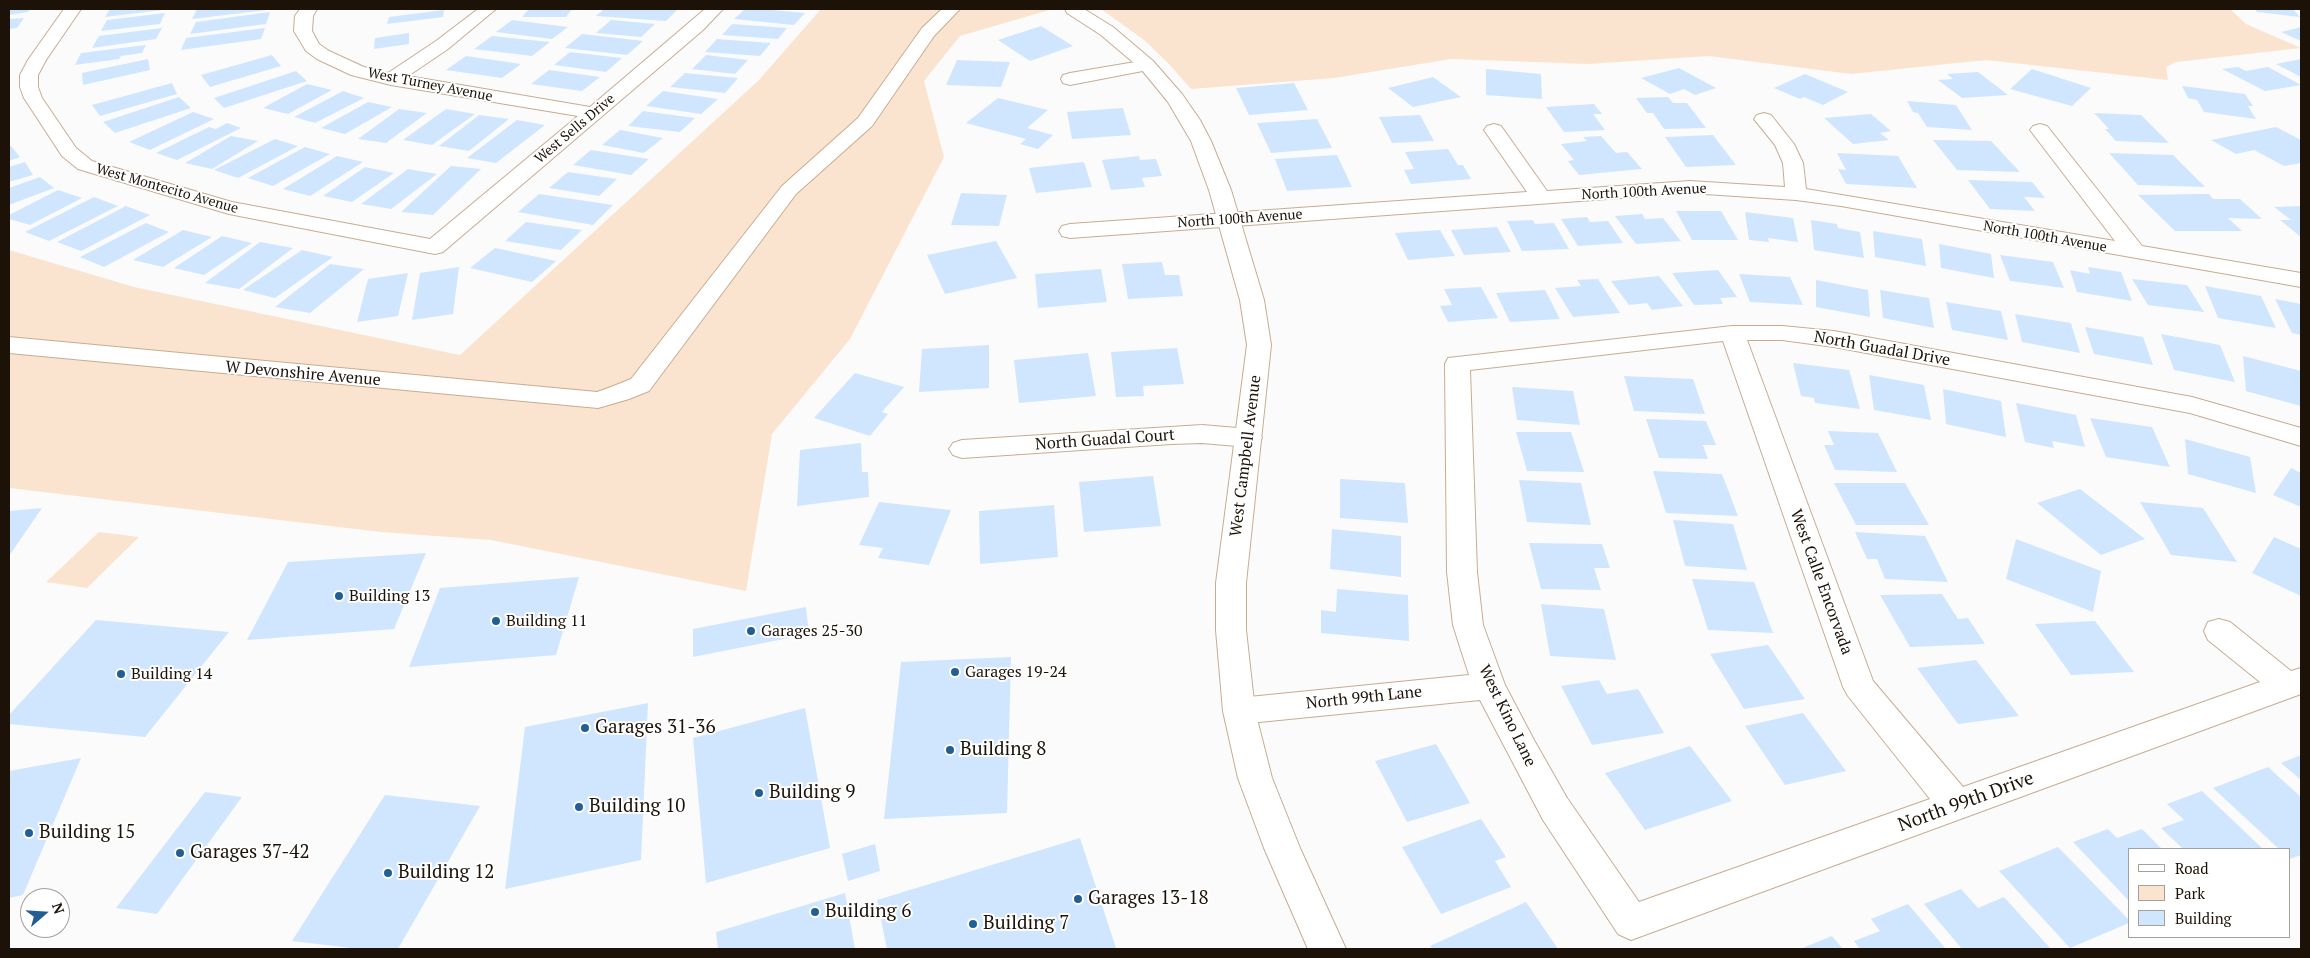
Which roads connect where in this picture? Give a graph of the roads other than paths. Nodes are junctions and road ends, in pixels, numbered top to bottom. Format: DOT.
graph roads {
  1 [pos="72,9"];
  2 [pos="308,9"];
  3 [pos="488,9"];
  4 [pos="714,9"];
  5 [pos="951,9"];
  6 [pos="1074,9"];
  7 [pos="1146,65"];
  8 [pos="1070,79"];
  9 [pos="391,80"];
  10 [pos="594,113"];
  11 [pos="1764,119"];
  12 [pos="1494,130"];
  13 [pos="2040,130"];
  14 [pos="1796,194"];
  15 [pos="1540,197"];
  16 [pos="1228,220"];
  17 [pos="1070,231"];
  18 [pos="435,247"];
  19 [pos="2135,252"];
  20 [pos="2301,280"];
  21 [pos="1732,332"];
  22 [pos="9,345"];
  23 [pos="1457,364"];
  24 [pos="2301,437"];
  25 [pos="1249,438"];
  26 [pos="962,449"];
  27 [pos="2219,631"];
  28 [pos="2294,684"];
  29 [pos="1489,686"];
  30 [pos="1239,712"];
  31 [pos="1956,805"];
  32 [pos="1631,922"];
  33 [pos="1327,949"];
  1 -- 18 [label="street, West Montecito Avenue"];
  2 -- 9 [label="street, West Turney Avenue"];
  3 -- 9 [label="street"];
  4 -- 10 [label="street, West Sells Drive"];
  5 -- 22 [label="street, W Devonshire Avenue"];
  6 -- 7 [label="street, West Campbell Avenue"];
  7 -- 8 [label="street"];
  7 -- 16 [label="street, West Campbell Avenue"];
  9 -- 10 [label="street, West Turney Avenue"];
  10 -- 18 [label="street, West Sells Drive"];
  11 -- 14 [label="street"];
  12 -- 15 [label="street"];
  13 -- 19 [label="street"];
  14 -- 15 [label="street, North 100th Avenue"];
  14 -- 19 [label="street, North 100th Avenue"];
  15 -- 16 [label="street, North 100th Avenue"];
  16 -- 17 [label="street, North 100th Avenue"];
  16 -- 25 [label="street, West Campbell Avenue"];
  19 -- 20 [label="street, North 100th Avenue"];
  21 -- 23 [label="street, North Guadal Drive"];
  21 -- 24 [label="street, North Guadal Drive"];
  21 -- 31 [label="street, West Calle Encorvada"];
  23 -- 29 [label="street, West Kino Lane"];
  25 -- 26 [label="street, North Guadal Court"];
  25 -- 30 [label="street, West Campbell Avenue"];
  27 -- 28 [label="street"];
  28 -- 31 [label="street, North 99th Drive"];
  29 -- 30 [label="street, North 99th Lane"];
  29 -- 32 [label="street, West Kino Lane"];
  30 -- 33 [label="street, West Campbell Avenue"];
  31 -- 32 [label="street, North 99th Drive"];
}
